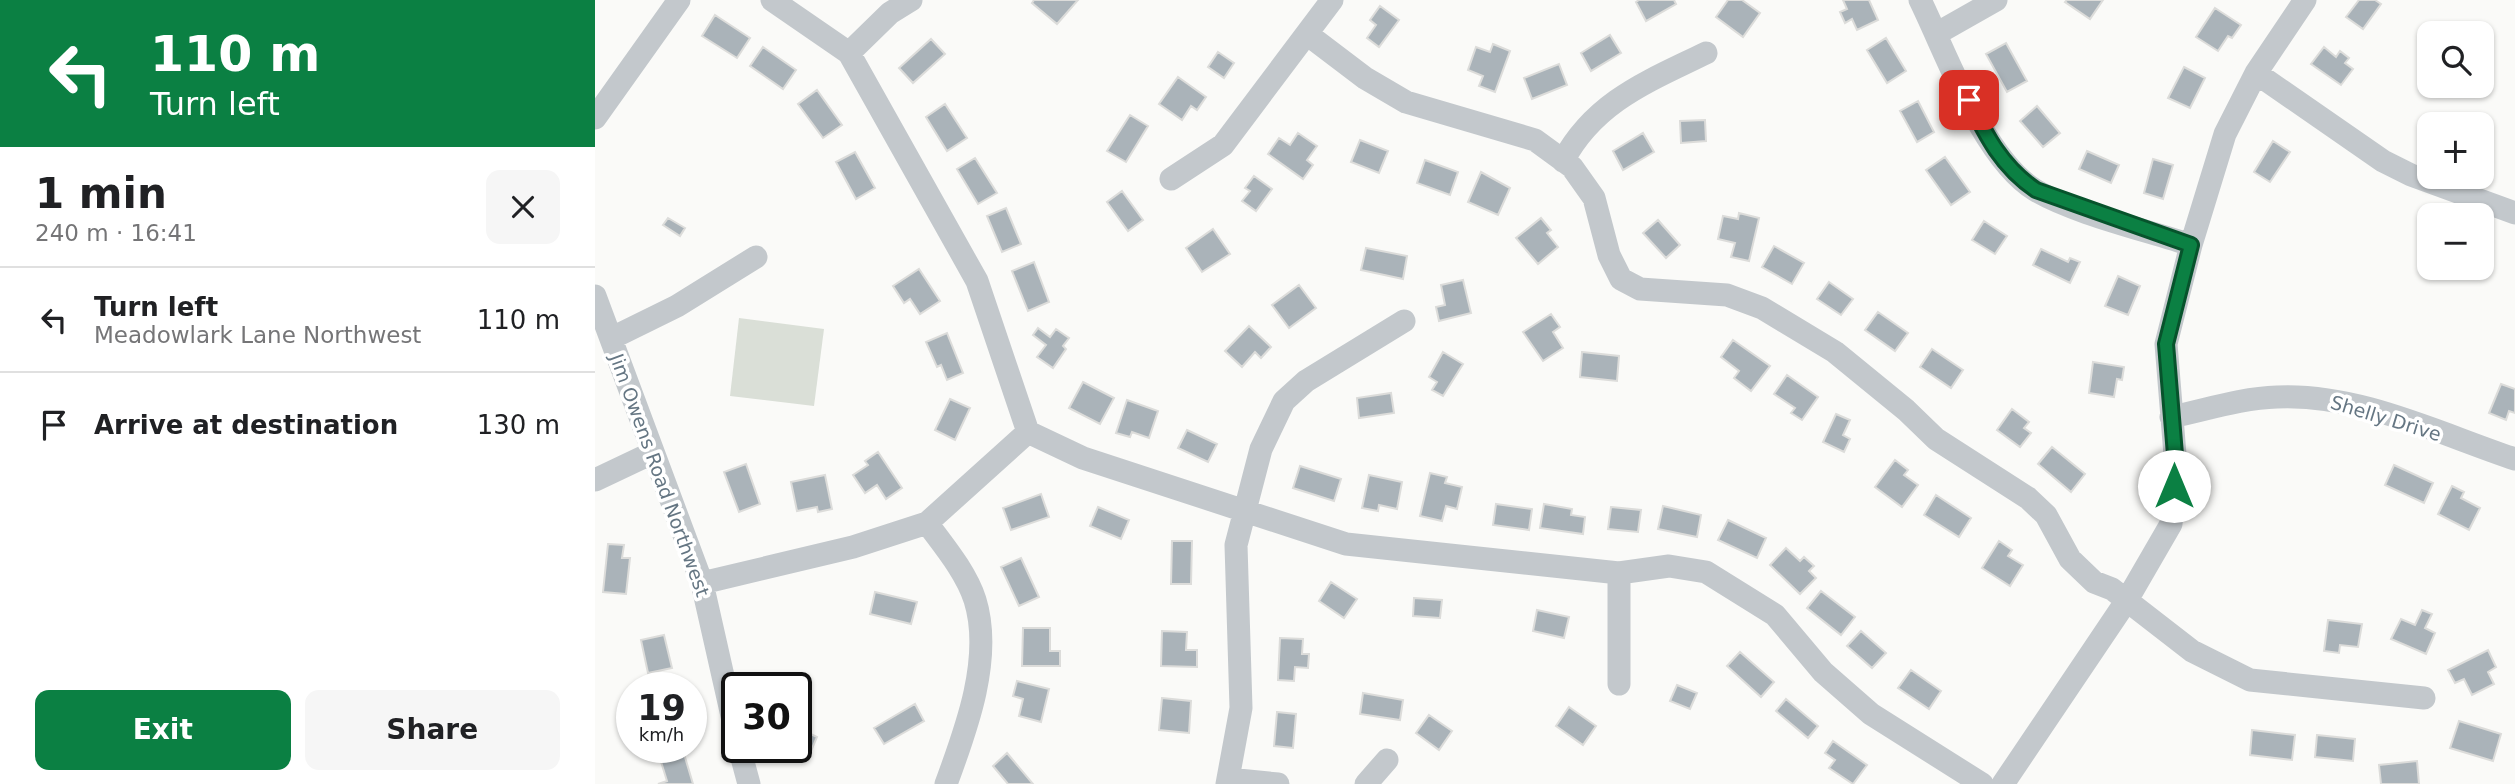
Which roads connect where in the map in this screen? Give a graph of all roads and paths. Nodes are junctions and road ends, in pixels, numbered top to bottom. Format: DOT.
graph roads {
  1 [pos="679,0"];
  2 [pos="772,0"];
  3 [pos="911,0"];
  4 [pos="1332,0"];
  5 [pos="1920,0"];
  6 [pos="1996,0"];
  7 [pos="2305,0"];
  8 [pos="1307,34"];
  9 [pos="1936,34"];
  10 [pos="849,53"];
  11 [pos="1706,53"];
  12 [pos="2256,73"];
  13 [pos="595,118"];
  14 [pos="1563,161"];
  15 [pos="1171,179"];
  16 [pos="2515,213"];
  17 [pos="2191,245"];
  18 [pos="756,257"];
  19 [pos="595,296"];
  20 [pos="1404,321"];
  21 [pos="612,338"];
  22 [pos="2171,417"];
  23 [pos="1028,432"];
  24 [pos="652,453"];
  25 [pos="2515,459"];
  26 [pos="595,480"];
  27 [pos="1245,509"];
  28 [pos="927,523"];
  29 [pos="1619,573"];
  30 [pos="702,583"];
  31 [pos="2127,600"];
  32 [pos="722,672"];
  33 [pos="1619,684"];
  34 [pos="2424,698"];
  35 [pos="1387,760"];
  36 [pos="743,763"];
  37 [pos="1227,782"];
  38 [pos="749,784"];
  39 [pos="946,784"];
  40 [pos="1278,784"];
  41 [pos="1366,784"];
  42 [pos="1982,784"];
  43 [pos="2003,784"];
  1 -- 13 [label="street"];
  2 -- 10 [label="street"];
  3 -- 10 [label="street"];
  4 -- 8 [label="street"];
  5 -- 9 [label="street"];
  6 -- 9 [label="street"];
  7 -- 12 [label="street"];
  8 -- 14 [label="street"];
  8 -- 15 [label="street"];
  9 -- 17 [label="street"];
  10 -- 23 [label="street"];
  11 -- 14 [label="street"];
  12 -- 16 [label="street"];
  12 -- 17 [label="street"];
  14 -- 31 [label="street"];
  17 -- 22 [label="street"];
  18 -- 21 [label="street"];
  19 -- 21 [label="street, Jim Owens Road Northwest"];
  20 -- 27 [label="street"];
  21 -- 24 [label="street, Jim Owens Road Northwest"];
  22 -- 25 [label="street, Shelly Drive"];
  22 -- 31 [label="street"];
  23 -- 27 [label="street"];
  23 -- 28 [label="street"];
  24 -- 26 [label="street"];
  24 -- 30 [label="street, Jim Owens Road Northwest"];
  27 -- 29 [label="street"];
  27 -- 37 [label="street"];
  28 -- 30 [label="street"];
  28 -- 39 [label="street"];
  29 -- 33 [label="street"];
  29 -- 42 [label="street"];
  30 -- 32 [label="street, Jim Owens Road Northwest"];
  31 -- 34 [label="street"];
  31 -- 43 [label="street"];
  35 -- 41 [label="street"];
  36 -- 38 [label="street"];
  37 -- 40 [label="street"];
}
